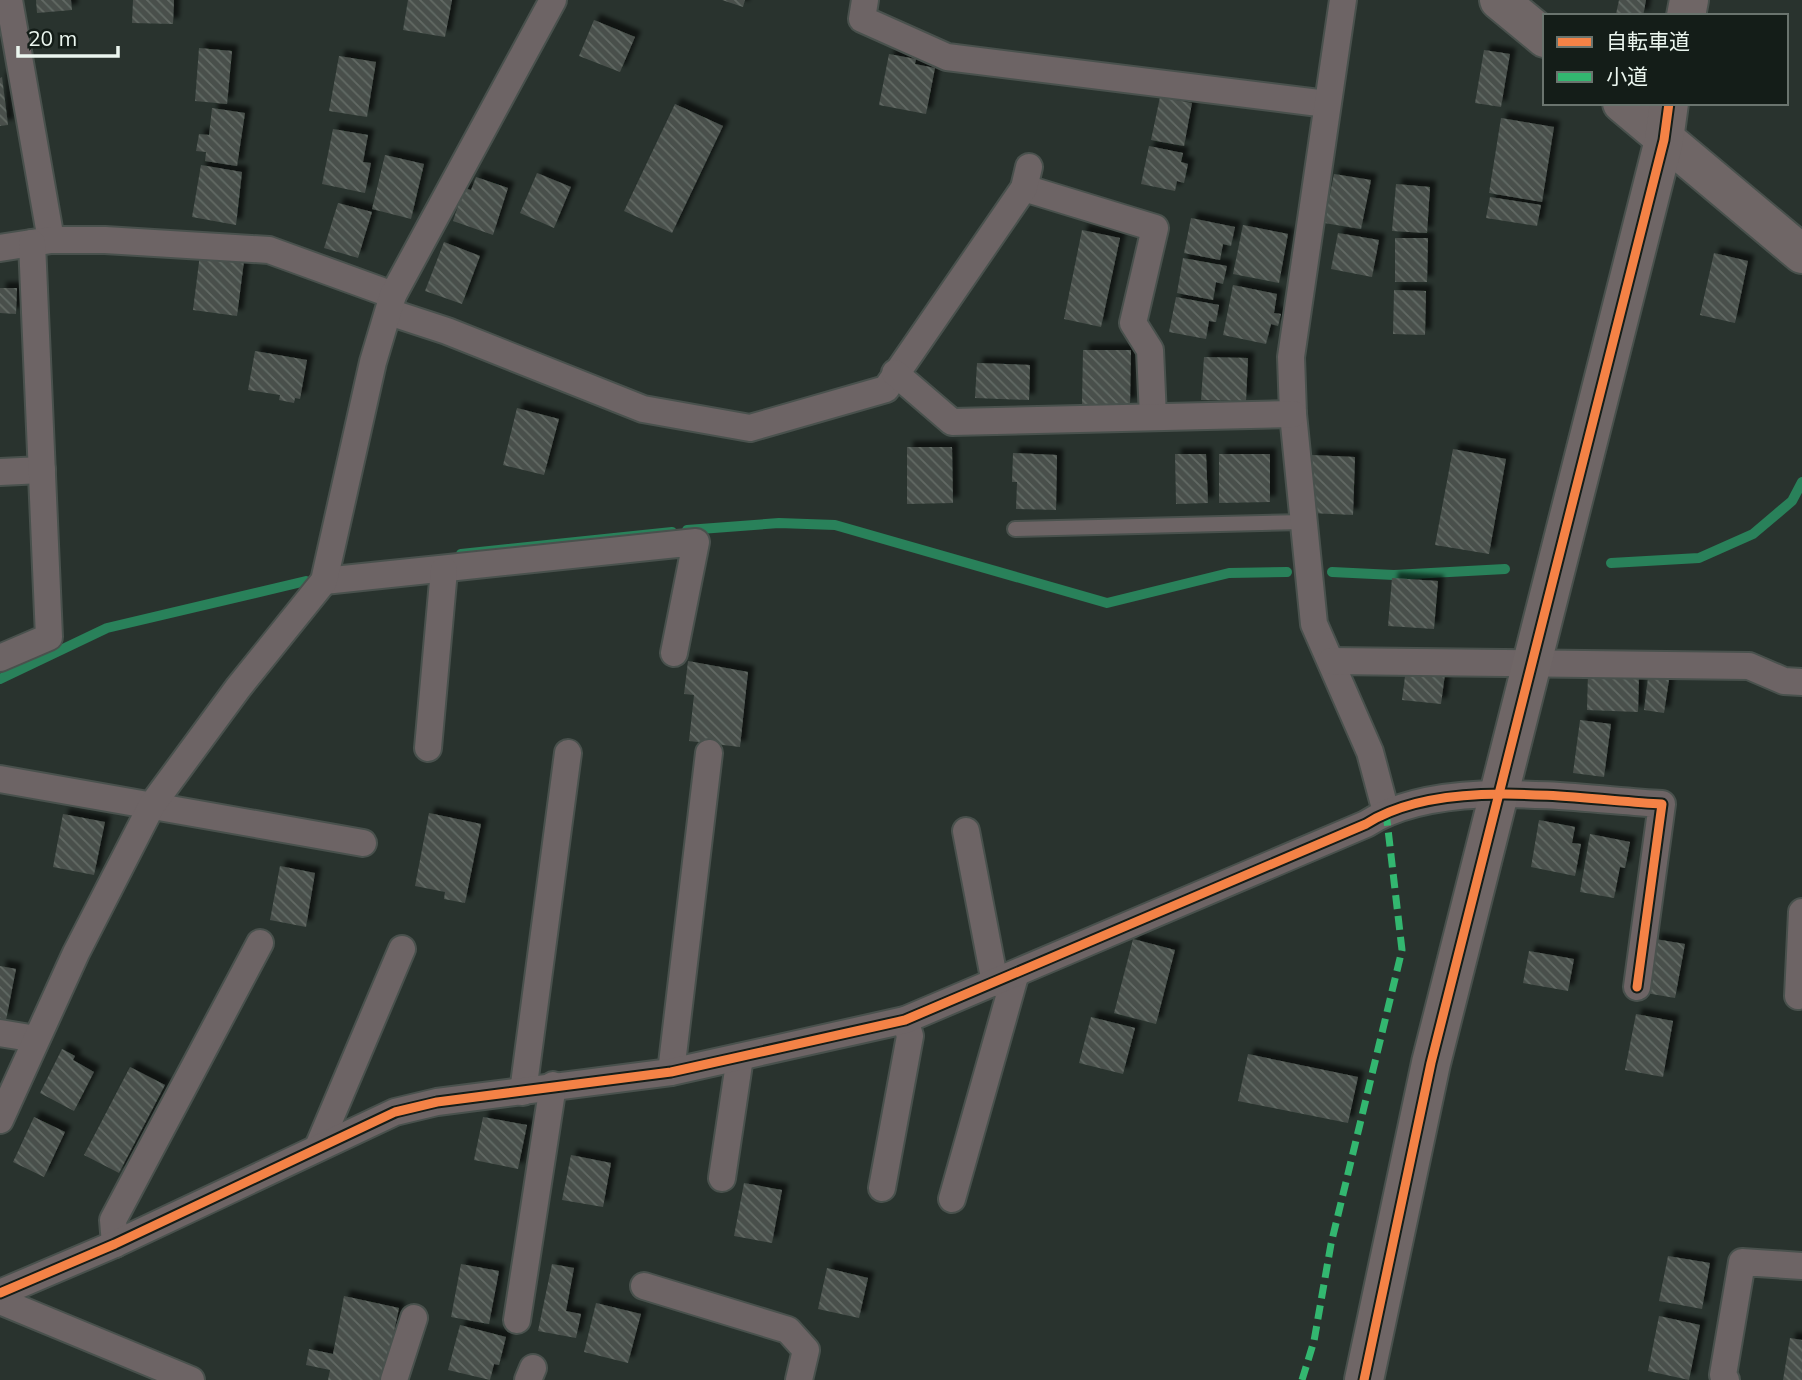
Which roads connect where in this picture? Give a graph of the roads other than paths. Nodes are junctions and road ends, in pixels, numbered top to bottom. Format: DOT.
graph roads {
  1 [pos="9,0"];
  2 [pos="553,0"];
  3 [pos="865,0"];
  4 [pos="1343,0"];
  5 [pos="1499,0"];
  6 [pos="1543,36"];
  7 [pos="1326,104"];
  8 [pos="1627,105"];
  9 [pos="1667,121"];
  10 [pos="41,241"];
  11 [pos="0,248"];
  12 [pos="1802,254"];
  13 [pos="391,303"];
  14 [pos="895,373"];
  15 [pos="1293,414"];
  16 [pos="1153,417"];
  17 [pos="42,470"];
  18 [pos="0,472"];
  19 [pos="1303,522"];
  20 [pos="1015,529"];
  21 [pos="444,570"];
  22 [pos="324,581"];
  23 [pos="674,653"];
  24 [pos="0,658"];
  25 [pos="1331,661"];
  26 [pos="1534,662"];
  27 [pos="1802,682"];
  28 [pos="428,748"];
  29 [pos="568,753"];
  30 [pos="709,753"];
  31 [pos="0,779"];
  32 [pos="1500,793"];
  33 [pos="152,805"];
  34 [pos="1386,811"];
  35 [pos="966,831"];
  36 [pos="363,843"];
  37 [pos="1802,912"];
  38 [pos="260,943"];
  39 [pos="402,949"];
  40 [pos="1005,980"];
  41 [pos="1637,987"];
  42 [pos="1798,996"];
  43 [pos="905,1020"];
  44 [pos="0,1033"];
  45 [pos="36,1039"];
  46 [pos="740,1057"];
  47 [pos="671,1072"];
  48 [pos="553,1085"];
  49 [pos="523,1093"];
  50 [pos="0,1120"];
  51 [pos="318,1147"];
  52 [pos="722,1178"];
  53 [pos="882,1188"];
  54 [pos="952,1199"];
  55 [pos="115,1244"];
  56 [pos="1802,1266"];
  57 [pos="644,1286"];
  58 [pos="0,1293"];
  59 [pos="0,1301"];
  60 [pos="414,1318"];
  61 [pos="517,1320"];
  62 [pos="191,1380"];
  63 [pos="394,1380"];
  64 [pos="799,1380"];
  65 [pos="1364,1380"];
  66 [pos="1726,1380"];
  1 -- 10 [label="street"];
  2 -- 13 [label="street"];
  3 -- 7 [label="street"];
  4 -- 7 [label="street"];
  5 -- 6 [label="street"];
  7 -- 15 [label="street"];
  8 -- 9 [label="street"];
  9 -- 12 [label="street"];
  9 -- 26 [label="street"];
  10 -- 11 [label="street"];
  10 -- 13 [label="street"];
  10 -- 17 [label="street"];
  13 -- 14 [label="street"];
  13 -- 22 [label="street"];
  14 -- 16 [label="street"];
  14 -- 16 [label="street"];
  15 -- 16 [label="street"];
  15 -- 19 [label="street"];
  17 -- 18 [label="street"];
  17 -- 24 [label="street"];
  19 -- 20 [label="lane"];
  19 -- 25 [label="street"];
  21 -- 22 [label="street"];
  21 -- 23 [label="street"];
  21 -- 28 [label="street"];
  22 -- 33 [label="street"];
  25 -- 26 [label="street"];
  25 -- 34 [label="street"];
  26 -- 27 [label="street"];
  26 -- 32 [label="street"];
  29 -- 49 [label="street"];
  30 -- 47 [label="street"];
  31 -- 33 [label="street"];
  32 -- 34 [label="street"];
  32 -- 41 [label="street"];
  32 -- 65 [label="street"];
  33 -- 36 [label="street"];
  33 -- 45 [label="street"];
  34 -- 40 [label="street"];
  35 -- 40 [label="street"];
  37 -- 42 [label="street"];
  38 -- 55 [label="street"];
  39 -- 51 [label="street"];
  40 -- 43 [label="street"];
  40 -- 54 [label="street"];
  43 -- 46 [label="street"];
  43 -- 53 [label="street"];
  44 -- 45 [label="street"];
  45 -- 50 [label="street"];
  46 -- 47 [label="street"];
  46 -- 52 [label="street"];
  47 -- 48 [label="street"];
  48 -- 49 [label="street"];
  48 -- 61 [label="street"];
  49 -- 51 [label="street"];
  51 -- 55 [label="street"];
  55 -- 58 [label="street"];
  56 -- 66 [label="street"];
  57 -- 64 [label="street"];
  59 -- 62 [label="street"];
  60 -- 63 [label="street"];
}
